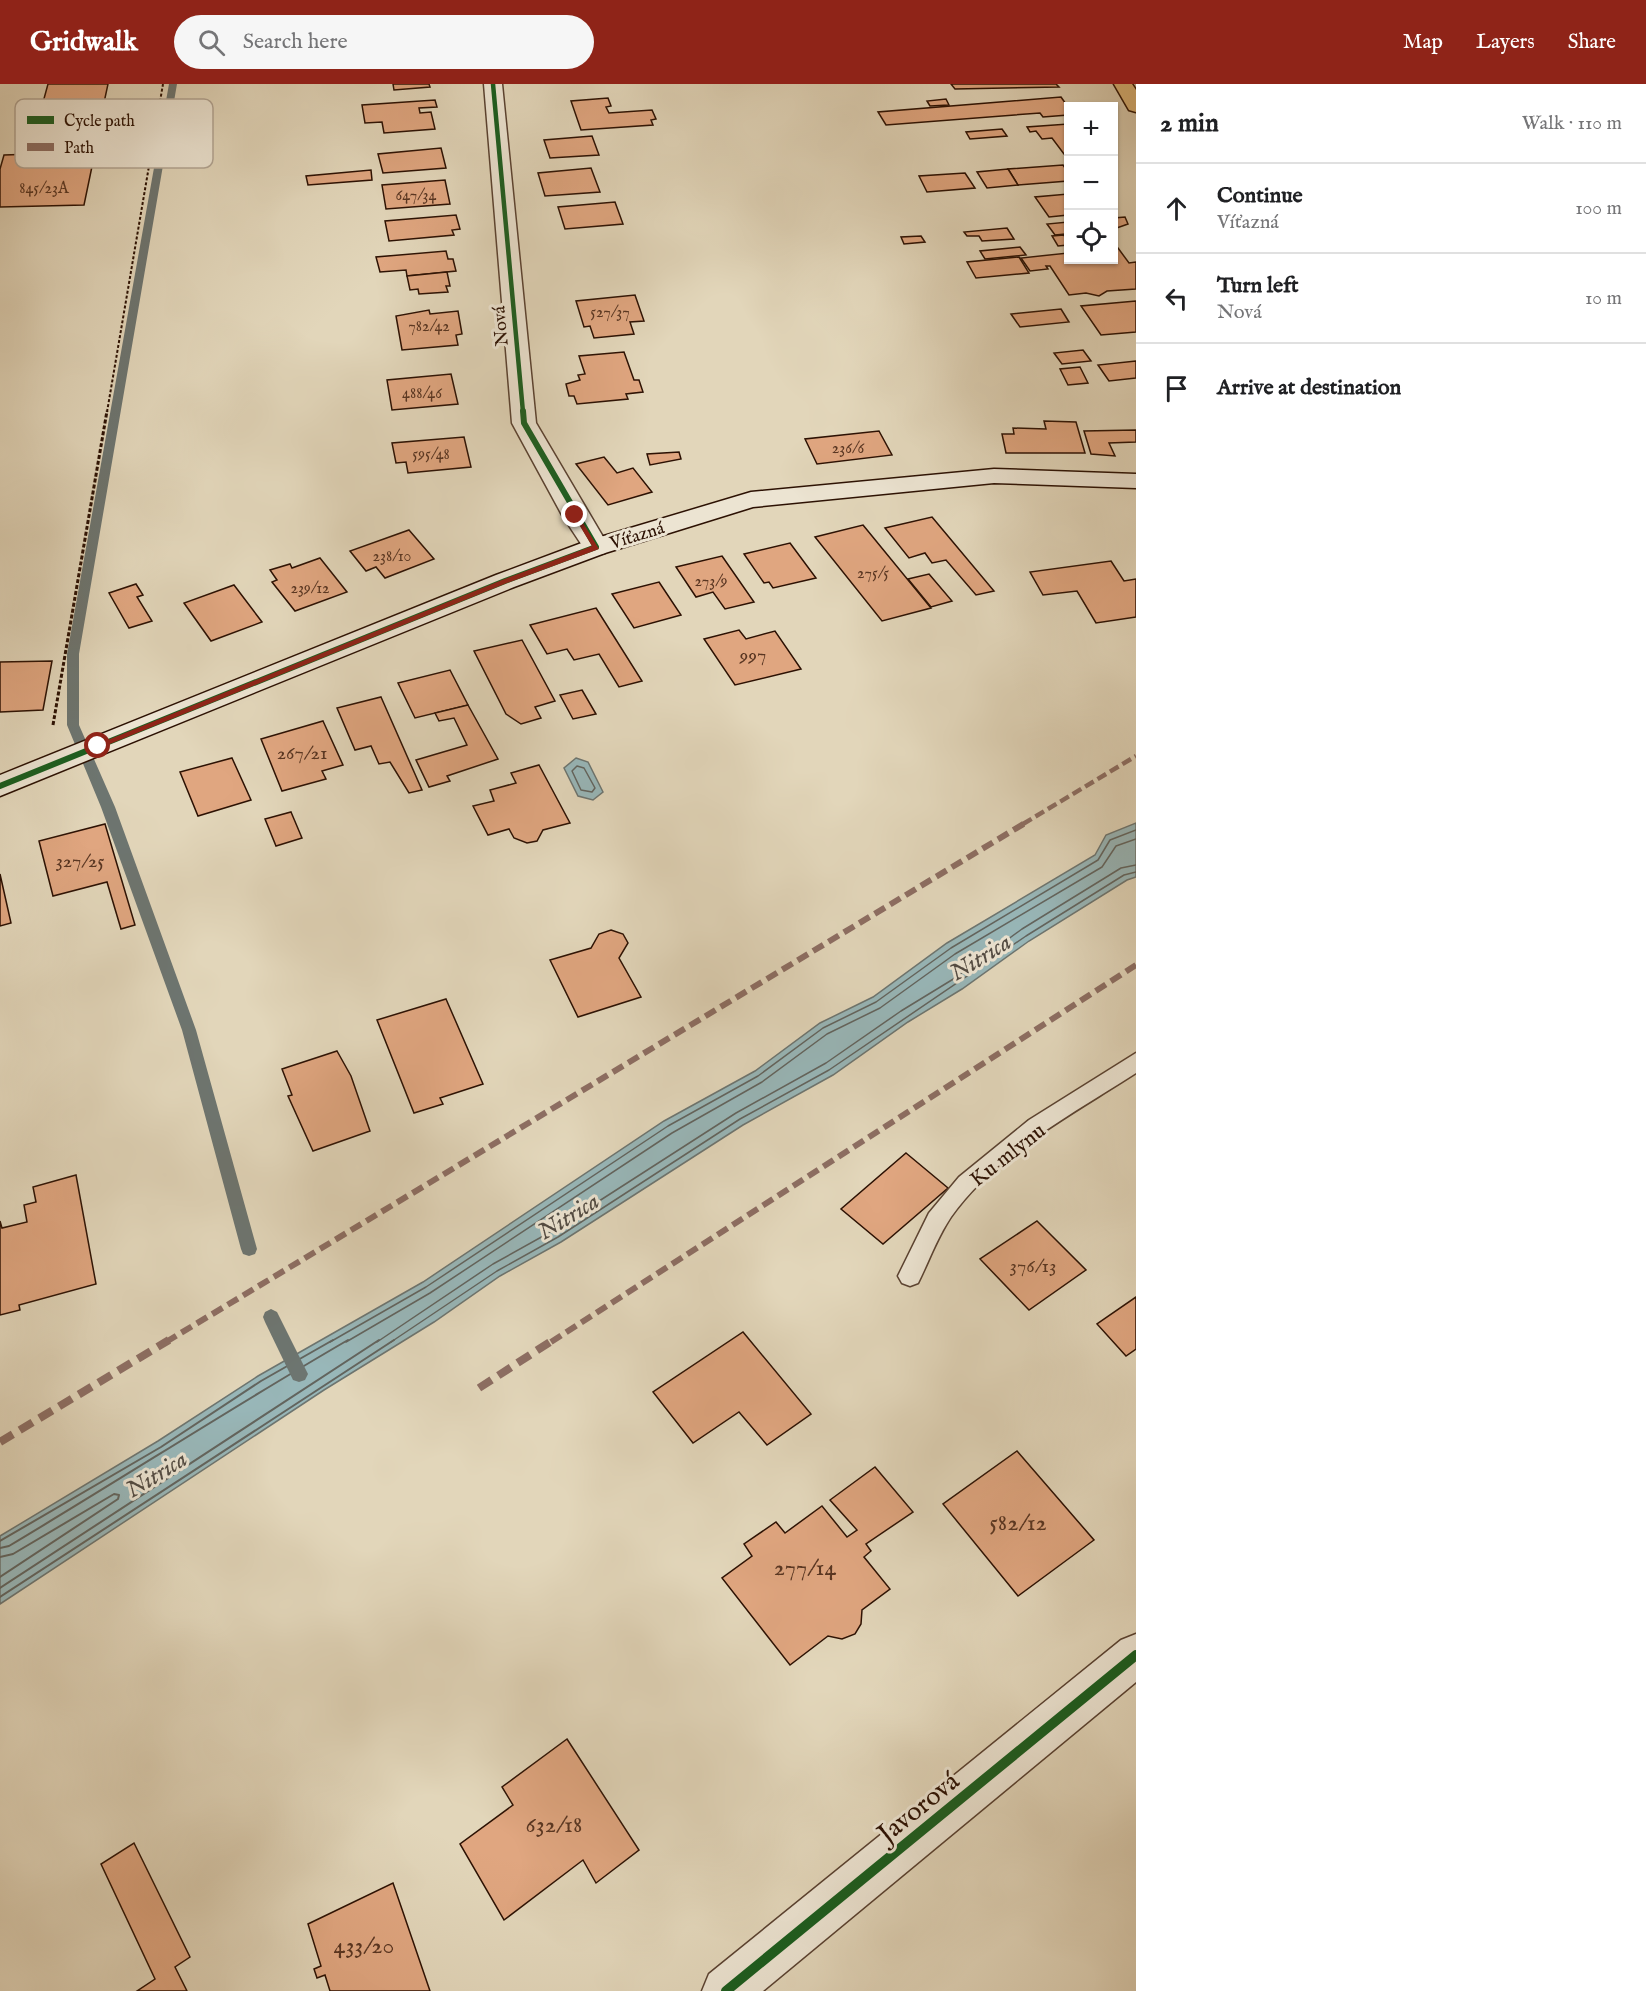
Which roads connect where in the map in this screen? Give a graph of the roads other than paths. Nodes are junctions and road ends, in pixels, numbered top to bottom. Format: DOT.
graph roads {
  1 [pos="493,84"];
  2 [pos="1123,84"];
  3 [pos="1136,106"];
  4 [pos="1136,481"];
  5 [pos="596,547"];
  6 [pos="0,786"];
  7 [pos="1136,1062"];
  8 [pos="910,1276"];
  9 [pos="1136,1655"];
  10 [pos="726,1991"];
  1 -- 5 [label="street, Nová"];
  2 -- 3 [label="main road"];
  4 -- 5 [label="street, Víťazná"];
  5 -- 6 [label="street, Víťazná"];
  7 -- 8 [label="lane, Ku mlynu"];
  9 -- 10 [label="street, Javorová"];
}
